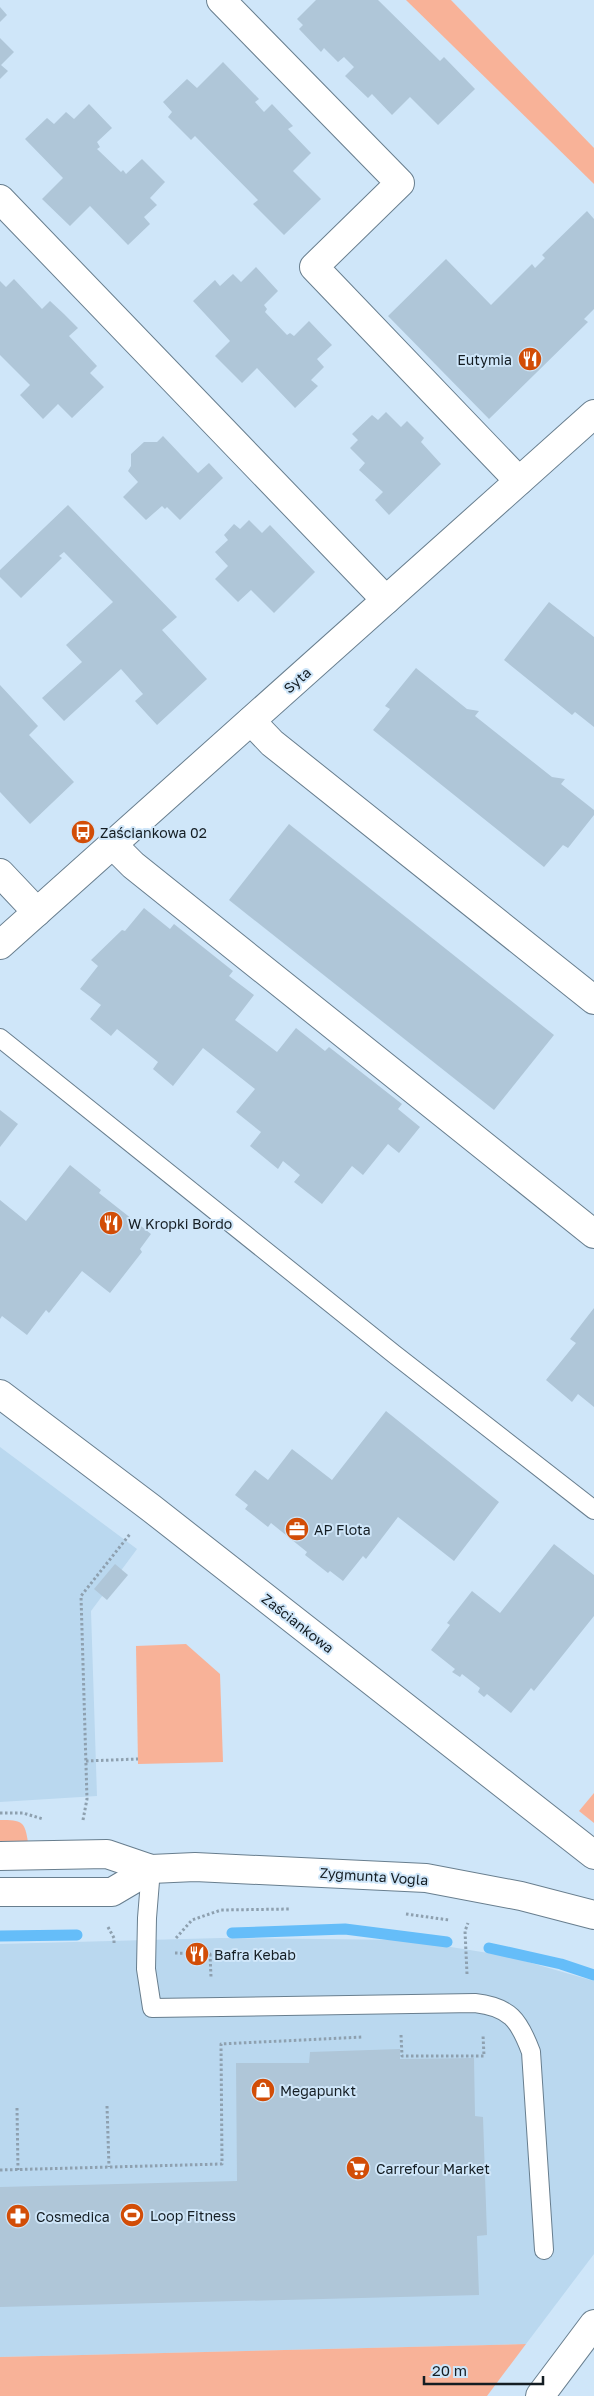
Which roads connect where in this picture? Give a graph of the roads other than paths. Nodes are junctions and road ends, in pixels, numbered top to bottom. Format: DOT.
graph roads {
  1 [pos="221,0"];
  2 [pos="0,199"];
  3 [pos="594,414"];
  4 [pos="519,481"];
  5 [pos="386,600"];
  6 [pos="251,721"];
  7 [pos="113,845"];
  8 [pos="0,873"];
  9 [pos="37,912"];
  10 [pos="0,945"];
  11 [pos="594,1000"];
  12 [pos="0,1038"];
  13 [pos="594,1234"];
  14 [pos="0,1394"];
  15 [pos="594,1510"];
  16 [pos="594,1855"];
  17 [pos="0,1856"];
  18 [pos="151,1869"];
  19 [pos="0,1892"];
  20 [pos="594,1915"];
  21 [pos="544,2250"];
  22 [pos="594,2324"];
  23 [pos="540,2396"];
  1 -- 4 [label="street"];
  2 -- 5 [label="street"];
  3 -- 4 [label="street, Syta"];
  4 -- 5 [label="street, Syta"];
  5 -- 6 [label="street, Syta"];
  6 -- 7 [label="street, Syta"];
  6 -- 11 [label="street"];
  7 -- 9 [label="street, Syta"];
  7 -- 13 [label="street"];
  8 -- 9 [label="street"];
  9 -- 10 [label="street, Syta"];
  12 -- 15 [label="lane"];
  14 -- 16 [label="street, Zaściankowa"];
  17 -- 18 [label="street, Zygmunta Vogla"];
  18 -- 19 [label="street, Zygmunta Vogla"];
  18 -- 20 [label="street, Zygmunta Vogla"];
  18 -- 21 [label="lane"];
  22 -- 23 [label="street"];
}
